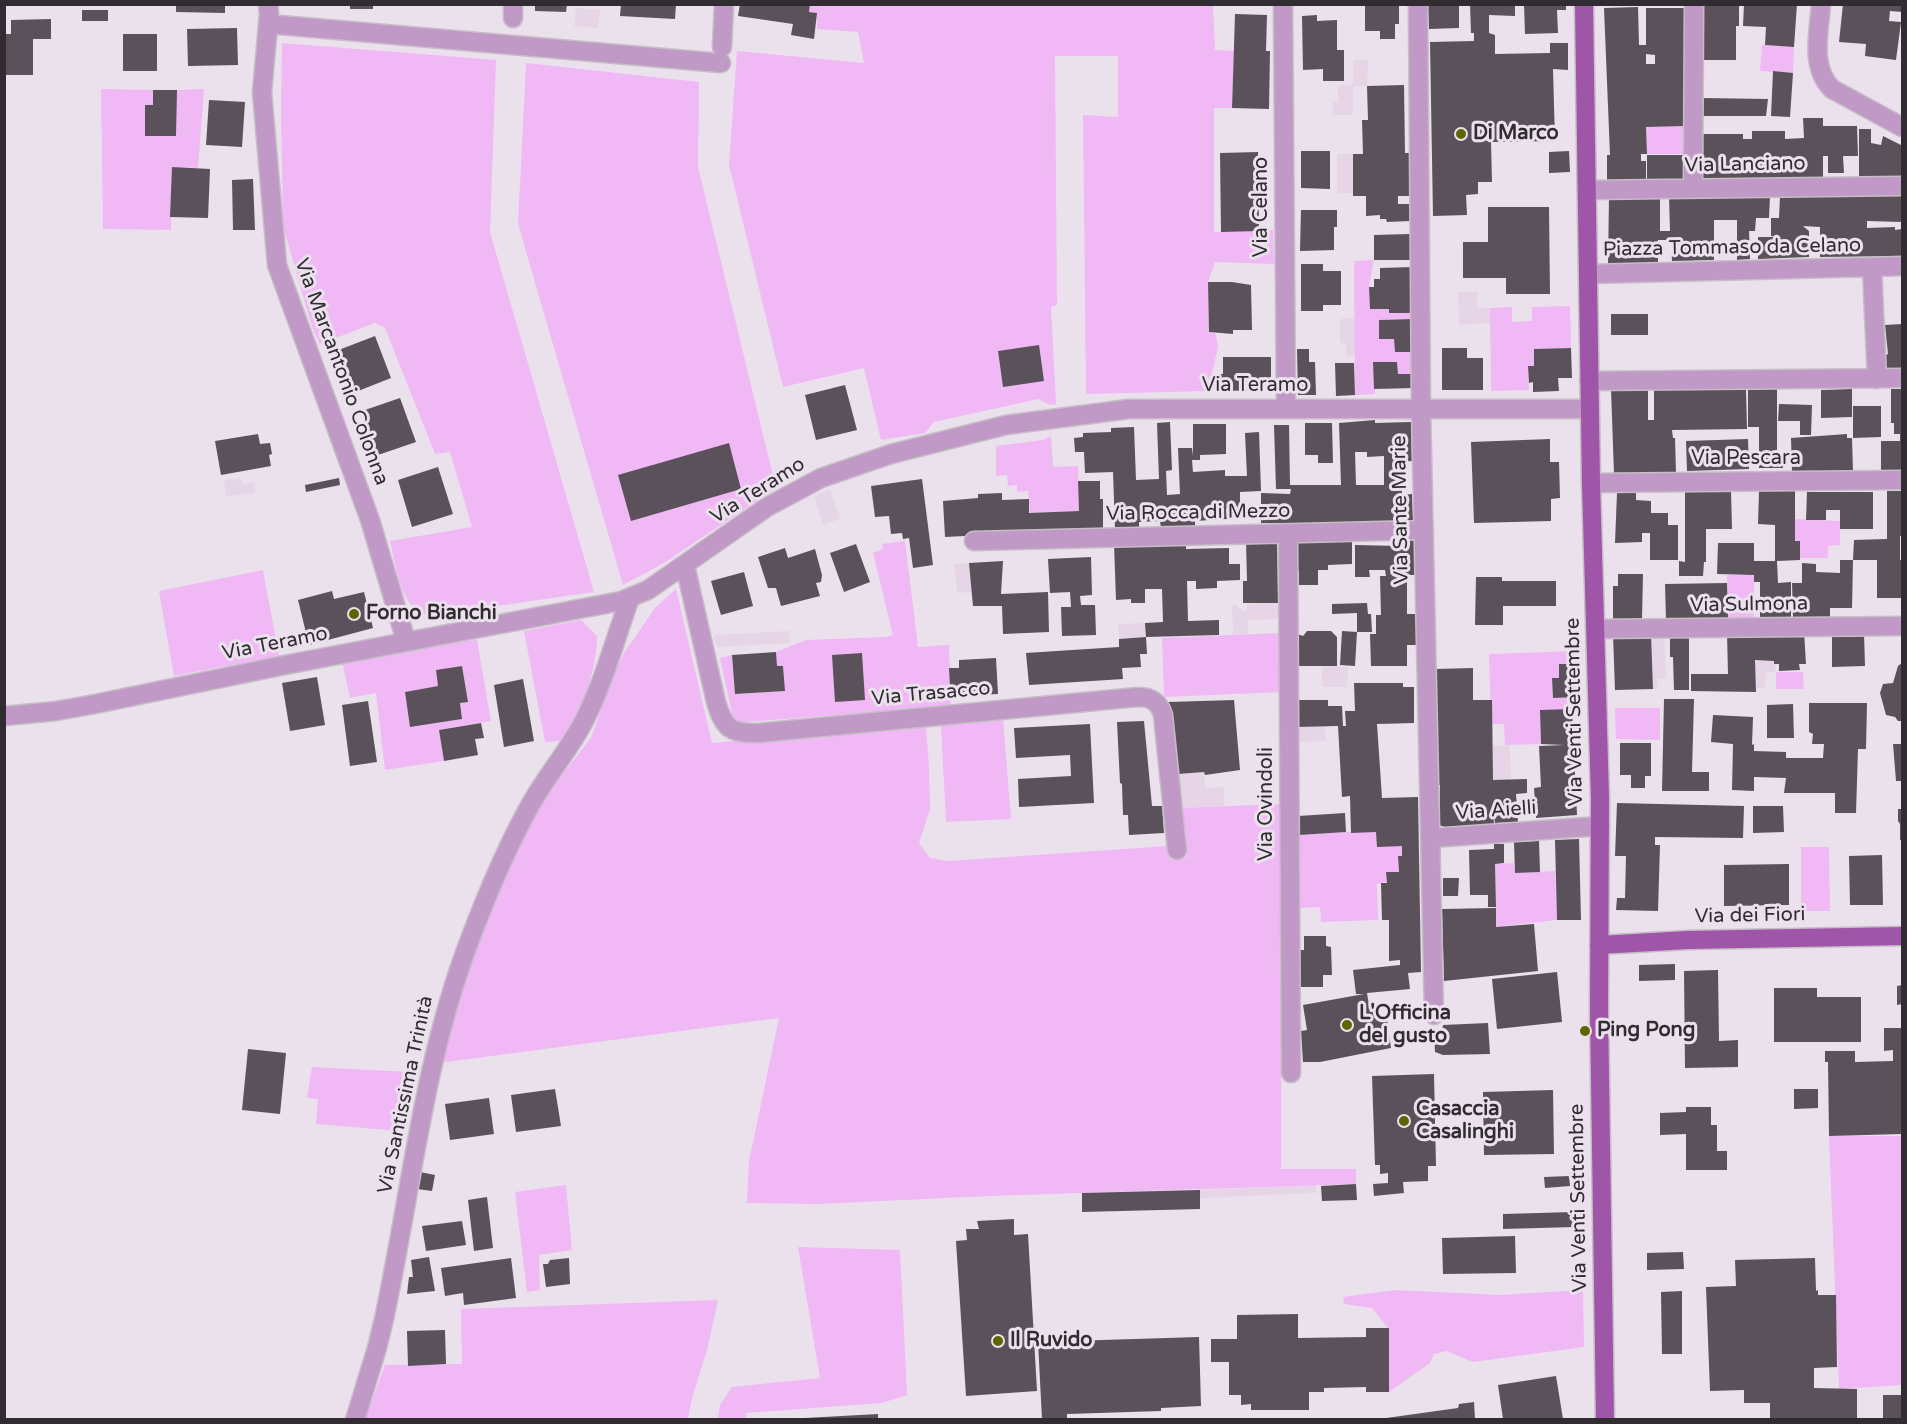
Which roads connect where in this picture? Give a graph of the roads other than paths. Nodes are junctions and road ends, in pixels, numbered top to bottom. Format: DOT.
graph roads {
  1 [pos="268,4"];
  2 [pos="724,4"];
  3 [pos="1283,4"];
  4 [pos="1418,4"];
  5 [pos="1584,4"];
  6 [pos="1694,4"];
  7 [pos="1821,4"];
  8 [pos="268,24"];
  9 [pos="1902,126"];
  10 [pos="1902,186"];
  11 [pos="1693,188"];
  12 [pos="1587,190"];
  13 [pos="1872,267"];
  14 [pos="1902,267"];
  15 [pos="1589,274"];
  16 [pos="1902,378"];
  17 [pos="1877,379"];
  18 [pos="1589,381"];
  19 [pos="1286,409"];
  20 [pos="1421,409"];
  21 [pos="1589,409"];
  22 [pos="1902,480"];
  23 [pos="1591,483"];
  24 [pos="1424,530"];
  25 [pos="1288,534"];
  26 [pos="974,541"];
  27 [pos="685,565"];
  28 [pos="630,598"];
  29 [pos="1902,626"];
  30 [pos="1596,629"];
  31 [pos="406,641"];
  32 [pos="4,716"];
  33 [pos="1600,826"];
  34 [pos="1431,838"];
  35 [pos="1177,850"];
  36 [pos="1902,936"];
  37 [pos="1599,945"];
  38 [pos="1434,1015"];
  39 [pos="1291,1073"];
  40 [pos="355,1419"];
  41 [pos="1605,1419"];
  1 -- 8 [label="street, Via Marcantonio Colonna"];
  2 -- 8 [label="street"];
  3 -- 19 [label="street, Via Celano"];
  4 -- 20 [label="street, Via Sante Marie"];
  5 -- 12 [label="main road, Via Venti Settembre"];
  6 -- 11 [label="street"];
  7 -- 9 [label="street"];
  8 -- 31 [label="street, Via Marcantonio Colonna"];
  10 -- 11 [label="street, Via Lanciano"];
  11 -- 12 [label="street, Via Lanciano"];
  12 -- 15 [label="main road, Via Venti Settembre"];
  13 -- 14 [label="street"];
  13 -- 15 [label="street, Piazza Tommaso da Celano"];
  13 -- 17 [label="street, Piazza Tommaso da Celano"];
  15 -- 18 [label="main road, Via Venti Settembre"];
  16 -- 17 [label="street"];
  17 -- 18 [label="street"];
  18 -- 21 [label="main road, Via Venti Settembre"];
  19 -- 20 [label="street, Via Teramo"];
  19 -- 27 [label="street, Via Teramo"];
  20 -- 21 [label="street, Via Teramo"];
  20 -- 24 [label="street, Via Sante Marie"];
  21 -- 23 [label="main road, Via Venti Settembre"];
  22 -- 23 [label="street, Via Pescara"];
  23 -- 30 [label="main road, Via Venti Settembre"];
  24 -- 25 [label="street, Via Rocca di Mezzo"];
  24 -- 34 [label="street, Via Sante Marie"];
  25 -- 26 [label="street, Via Rocca di Mezzo"];
  25 -- 39 [label="street, Via Ovindoli"];
  27 -- 28 [label="street, Via Teramo"];
  27 -- 35 [label="street, Via Trasacco"];
  28 -- 31 [label="street, Via Teramo"];
  28 -- 40 [label="street, Via Santissima Trinità"];
  29 -- 30 [label="street, Via Sulmona"];
  30 -- 33 [label="main road, Via Venti Settembre"];
  31 -- 32 [label="street, Via Teramo"];
  33 -- 34 [label="street, Via Aielli"];
  33 -- 37 [label="main road, Via Venti Settembre"];
  34 -- 38 [label="street, Via Sante Marie"];
  36 -- 37 [label="main road, Via dei Fiori"];
  37 -- 41 [label="main road, Via Venti Settembre"];
}
